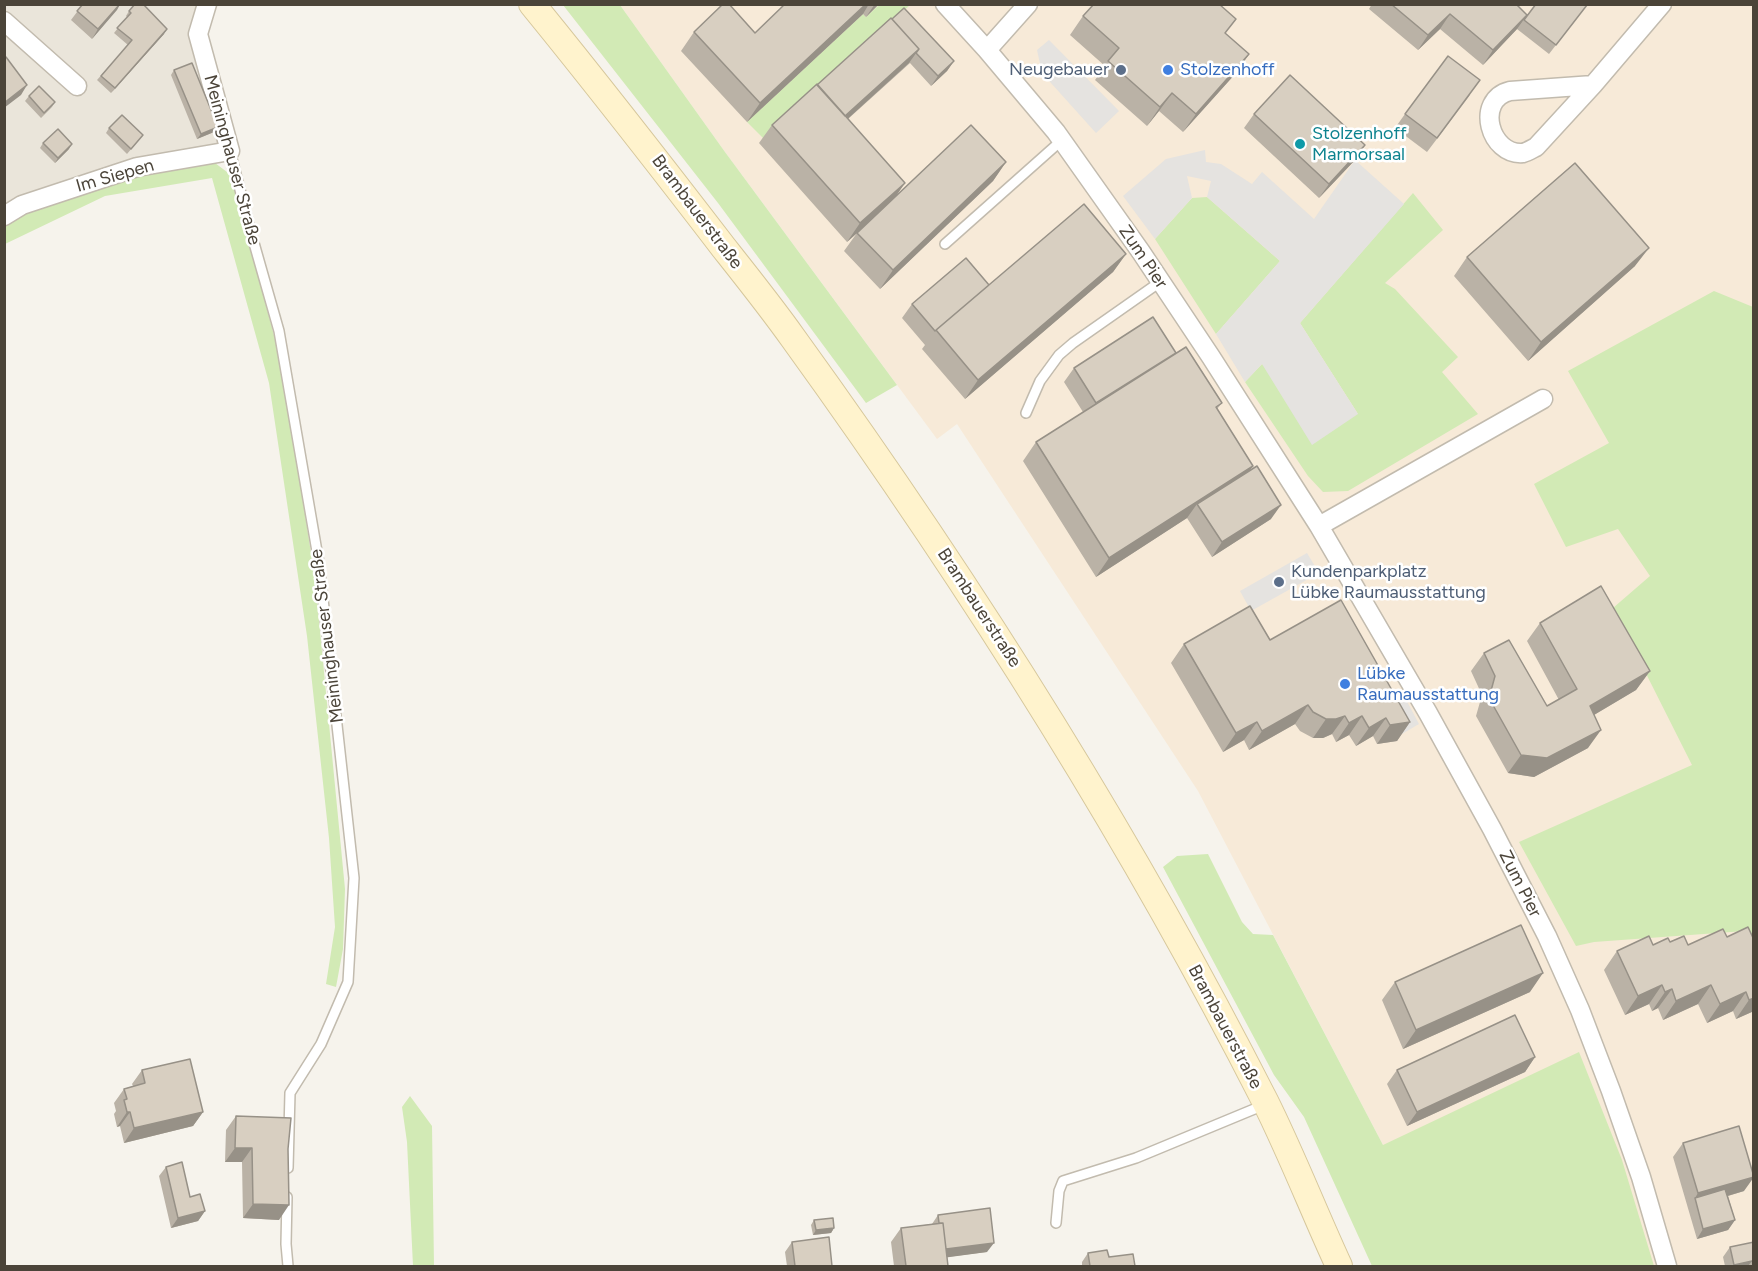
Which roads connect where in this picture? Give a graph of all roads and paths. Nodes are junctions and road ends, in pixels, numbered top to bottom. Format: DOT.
graph roads {
  1 [pos="207,4"];
  2 [pos="532,4"];
  3 [pos="945,4"];
  4 [pos="1028,4"];
  5 [pos="1662,4"];
  6 [pos="4,21"];
  7 [pos="987,50"];
  8 [pos="1593,85"];
  9 [pos="77,86"];
  10 [pos="1062,140"];
  11 [pos="230,151"];
  12 [pos="4,216"];
  13 [pos="945,244"];
  14 [pos="1160,282"];
  15 [pos="1543,399"];
  16 [pos="1026,413"];
  17 [pos="1319,526"];
  18 [pos="1266,1104"];
  19 [pos="288,1174"];
  20 [pos="287,1186"];
  21 [pos="1056,1223"];
  22 [pos="288,1266"];
  23 [pos="1339,1266"];
  24 [pos="1667,1266"];
  1 -- 11 [label="street, Meininghauser Straße"];
  2 -- 18 [label="main road, Brambauerstraße"];
  3 -- 7 [label="street, Zum Pier"];
  4 -- 7 [label="street"];
  5 -- 8 [label="street"];
  6 -- 9 [label="street"];
  7 -- 10 [label="street, Zum Pier"];
  8 -- 8 [label="street"];
  10 -- 13 [label="lane"];
  10 -- 14 [label="street, Zum Pier"];
  11 -- 12 [label="street, Im Siepen"];
  11 -- 19 [label="lane, Meininghauser Straße"];
  14 -- 16 [label="lane"];
  14 -- 17 [label="street, Zum Pier"];
  15 -- 17 [label="street"];
  17 -- 24 [label="street, Zum Pier"];
  18 -- 21 [label="lane"];
  18 -- 23 [label="main road, Brambauerstraße"];
  20 -- 22 [label="lane"];
}
